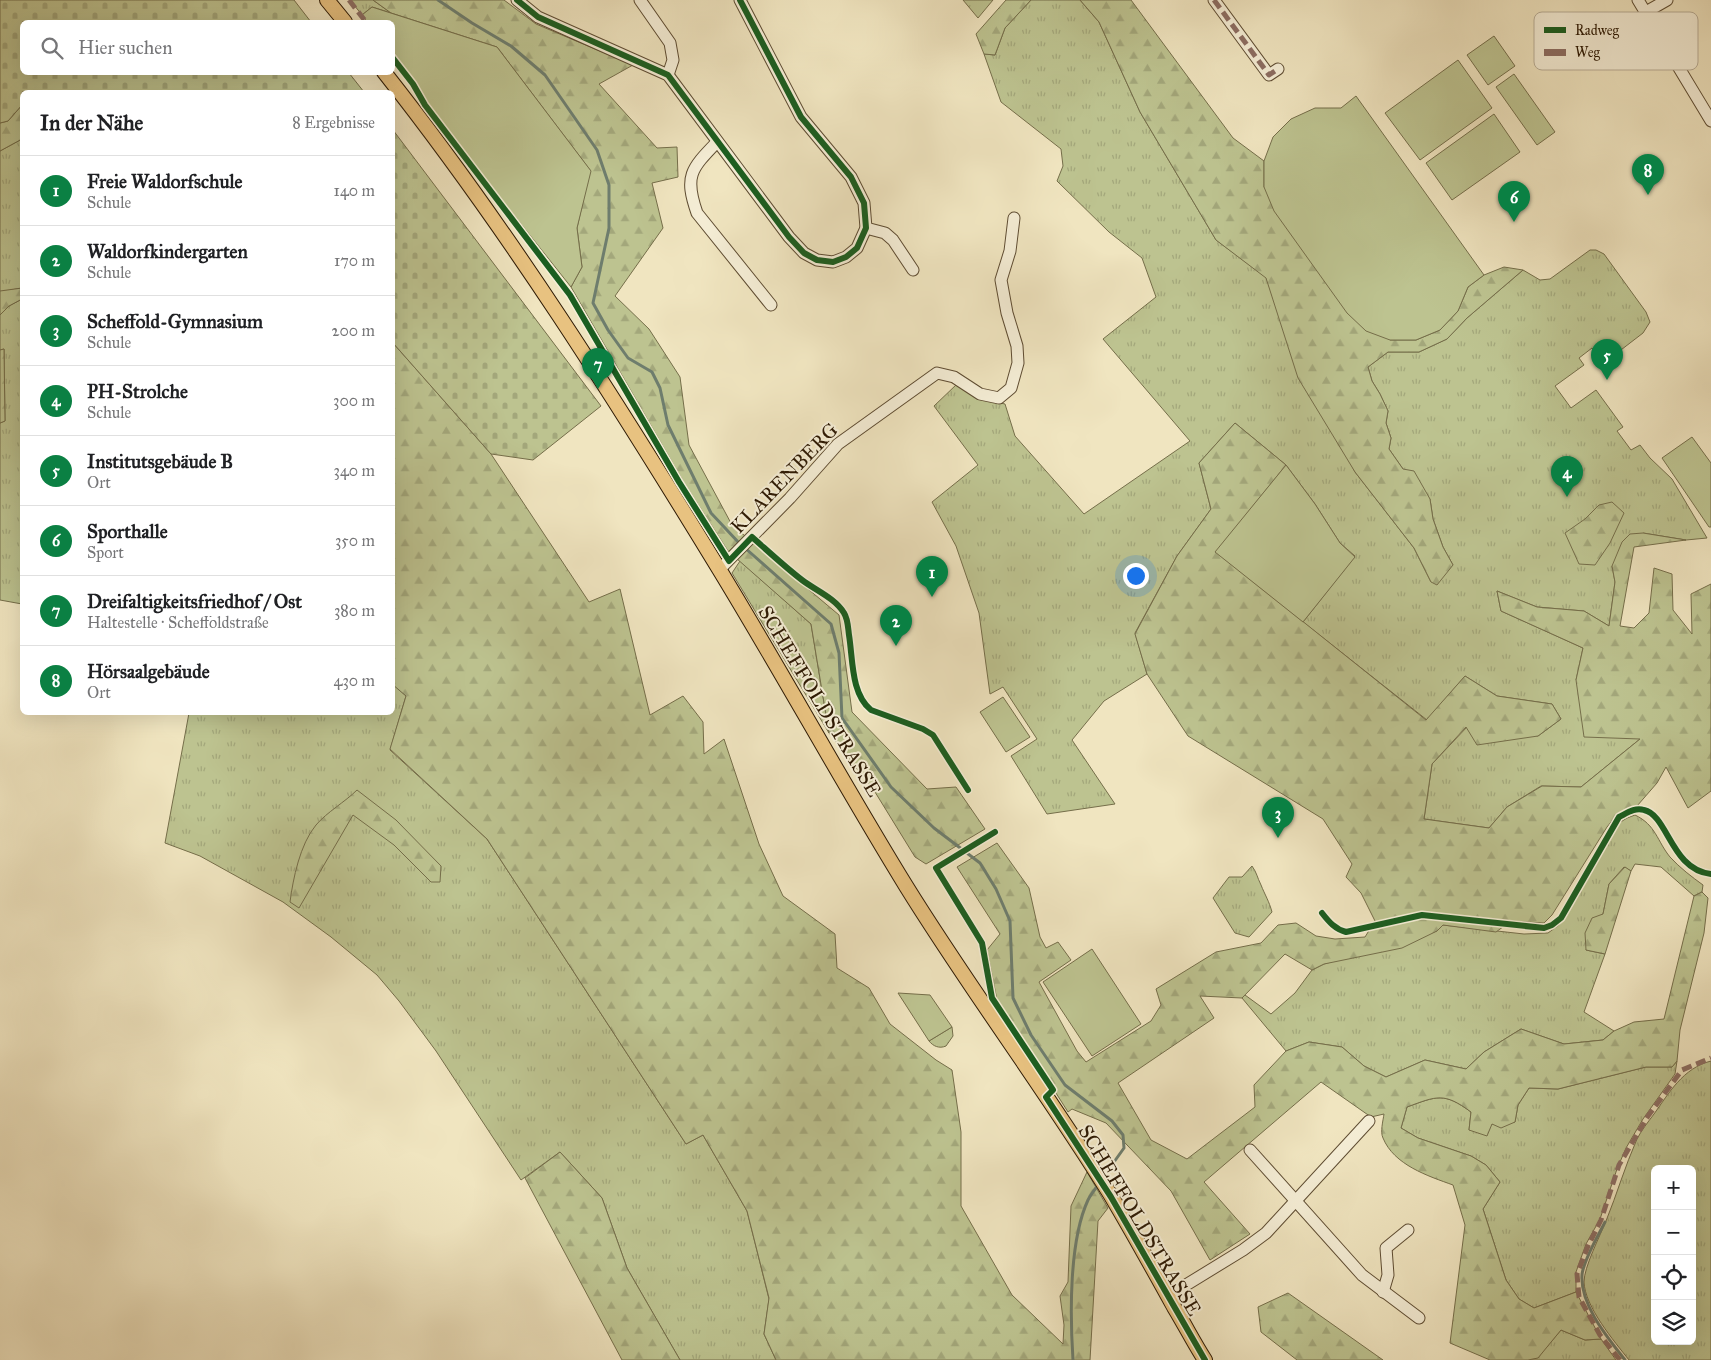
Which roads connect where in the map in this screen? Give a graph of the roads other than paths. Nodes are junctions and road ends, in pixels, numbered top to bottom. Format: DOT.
graph roads {
  1 [pos="327,0"];
  2 [pos="517,0"];
  3 [pos="640,0"];
  4 [pos="740,0"];
  5 [pos="1214,0"];
  6 [pos="1638,0"];
  7 [pos="1667,0"];
  8 [pos="1646,12"];
  9 [pos="342,20"];
  10 [pos="1278,69"];
  11 [pos="1681,70"];
  12 [pos="386,75"];
  13 [pos="668,75"];
  14 [pos="1711,121"];
  15 [pos="716,142"];
  16 [pos="1014,218"];
  17 [pos="866,228"];
  18 [pos="913,270"];
  19 [pos="771,306"];
  20 [pos="724,566"];
  21 [pos="1370,1121"];
  22 [pos="1250,1150"];
  23 [pos="1296,1201"];
  24 [pos="1408,1230"];
  25 [pos="1383,1292"];
  26 [pos="1168,1296"];
  27 [pos="1419,1318"];
  28 [pos="1205,1360"];
  1 -- 9 [label="main road"];
  2 -- 13 [label="street"];
  3 -- 13 [label="street"];
  4 -- 17 [label="street"];
  5 -- 10 [label="street"];
  6 -- 8 [label="street"];
  7 -- 8 [label="street"];
  11 -- 14 [label="street"];
  12 -- 20 [label="main road, SCHEFFOLDSTRASSE"];
  13 -- 15 [label="street"];
  15 -- 17 [label="street"];
  15 -- 19 [label="street"];
  16 -- 20 [label="street, KLARENBERG"];
  17 -- 18 [label="street"];
  20 -- 26 [label="main road, SCHEFFOLDSTRASSE"];
  21 -- 23 [label="street"];
  22 -- 23 [label="street"];
  23 -- 25 [label="street"];
  23 -- 26 [label="street"];
  24 -- 25 [label="street"];
  25 -- 27 [label="street"];
  26 -- 28 [label="main road, SCHEFFOLDSTRASSE"];
}
